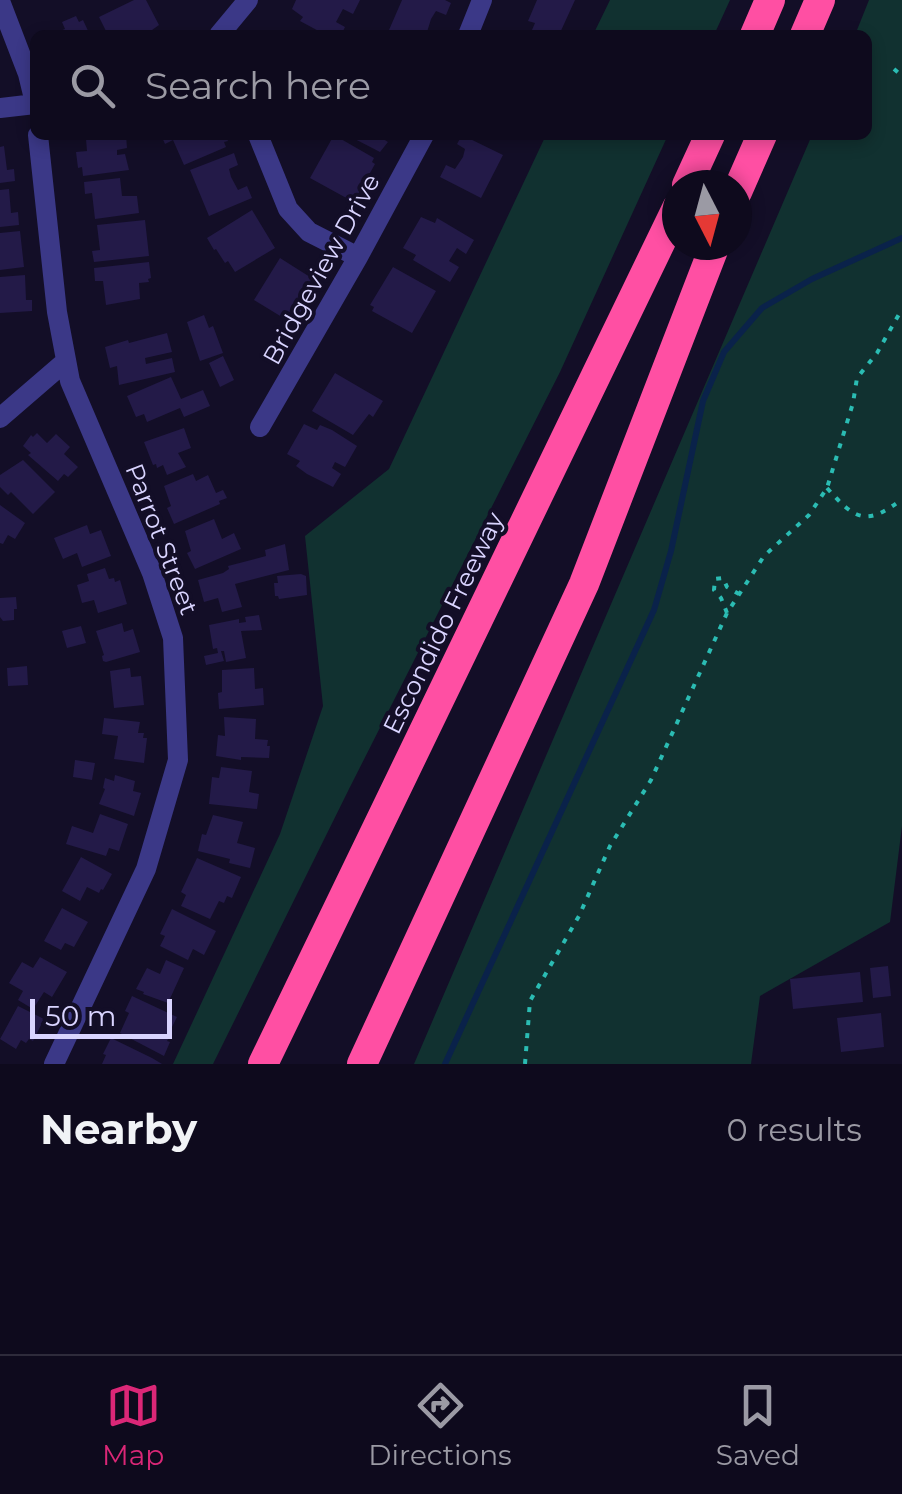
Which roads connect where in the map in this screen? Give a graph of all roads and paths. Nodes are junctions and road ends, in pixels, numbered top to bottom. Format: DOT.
graph roads {
  1 [pos="248,0"];
  2 [pos="482,0"];
  3 [pos="770,0"];
  4 [pos="820,0"];
  5 [pos="0,1"];
  6 [pos="222,30"];
  7 [pos="470,30"];
  8 [pos="757,30"];
  9 [pos="807,30"];
  10 [pos="894,69"];
  11 [pos="902,76"];
  12 [pos="30,83"];
  13 [pos="30,105"];
  14 [pos="0,108"];
  15 [pos="39,140"];
  16 [pos="260,140"];
  17 [pos="421,140"];
  18 [pos="708,140"];
  19 [pos="760,140"];
  20 [pos="695,170"];
  21 [pos="747,170"];
  22 [pos="662,239"];
  23 [pos="358,256"];
  24 [pos="709,260"];
  25 [pos="902,309"];
  26 [pos="66,361"];
  27 [pos="0,418"];
  28 [pos="260,427"];
  29 [pos="828,488"];
  30 [pos="902,499"];
  31 [pos="739,594"];
  32 [pos="727,613"];
  33 [pos="54,1064"];
  34 [pos="263,1064"];
  35 [pos="362,1064"];
  36 [pos="525,1064"];
  1 -- 6 [label="street"];
  2 -- 7 [label="street"];
  3 -- 8 [label="highway"];
  4 -- 9 [label="highway"];
  5 -- 12 [label="street"];
  10 -- 11 [label="path"];
  13 -- 14 [label="street"];
  15 -- 26 [label="street, Parrot Street"];
  16 -- 23 [label="street"];
  17 -- 23 [label="street, Bridgeview Drive"];
  18 -- 20 [label="highway"];
  19 -- 21 [label="highway"];
  22 -- 34 [label="highway, Escondido Freeway"];
  23 -- 28 [label="street, Bridgeview Drive"];
  24 -- 35 [label="highway"];
  25 -- 29 [label="path"];
  26 -- 27 [label="street"];
  26 -- 33 [label="street, Parrot Street"];
  29 -- 30 [label="path"];
  29 -- 31 [label="path"];
  31 -- 32 [label="path"];
  31 -- 32 [label="path"];
  32 -- 36 [label="path"];
}
